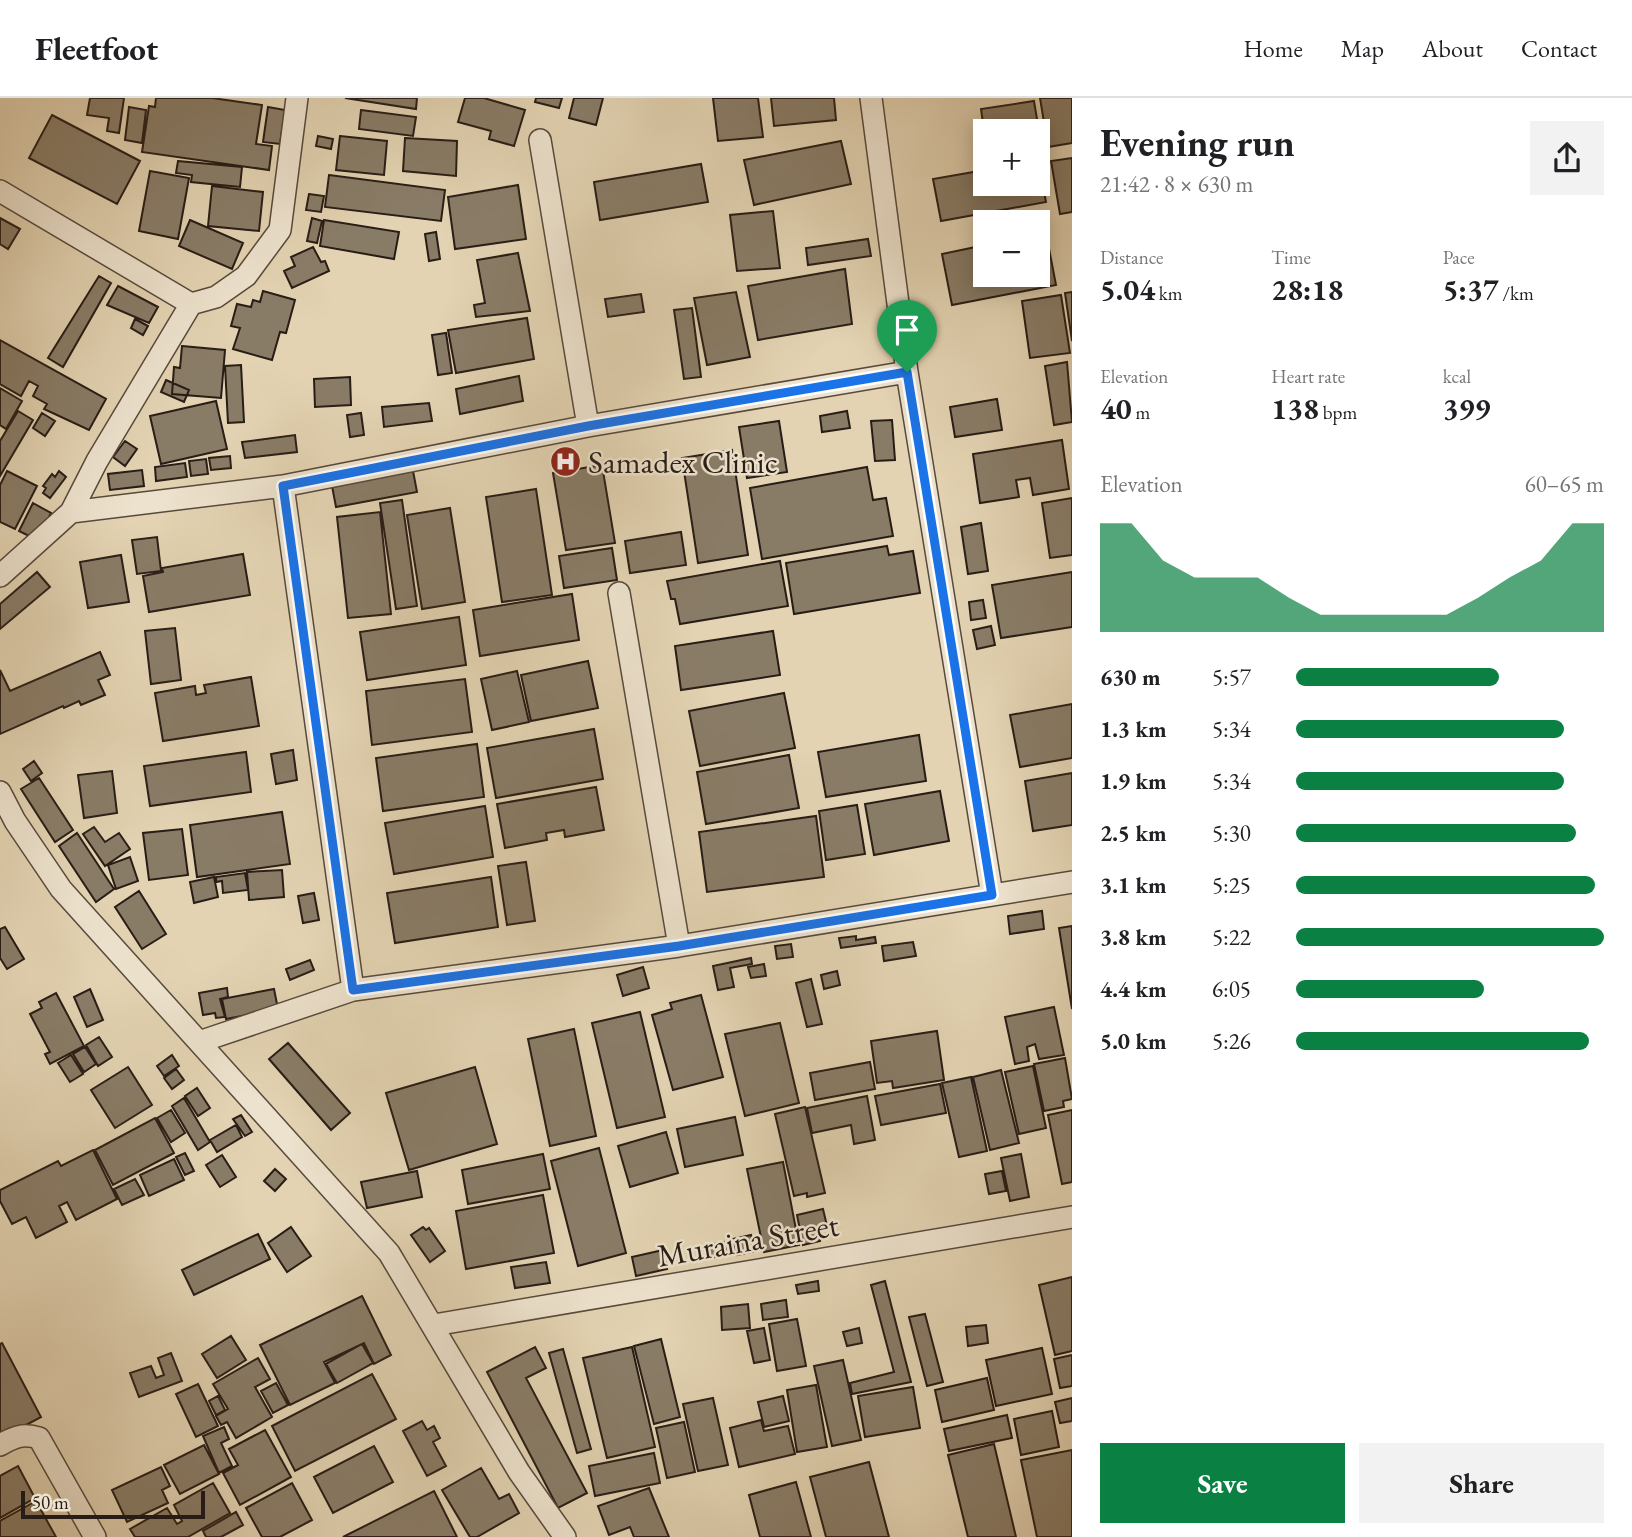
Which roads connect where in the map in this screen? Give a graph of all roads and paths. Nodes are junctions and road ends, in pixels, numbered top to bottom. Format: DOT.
graph roads {
  1 [pos="297,98"];
  2 [pos="871,98"];
  3 [pos="540,140"];
  4 [pos="0,191"];
  5 [pos="191,304"];
  6 [pos="907,372"];
  7 [pos="588,426"];
  8 [pos="283,486"];
  9 [pos="71,512"];
  10 [pos="0,576"];
  11 [pos="619,593"];
  12 [pos="0,792"];
  13 [pos="1072,882"];
  14 [pos="992,895"];
  15 [pos="679,946"];
  16 [pos="353,990"];
  17 [pos="199,1042"];
  18 [pos="1072,1217"];
  19 [pos="434,1325"];
  20 [pos="0,1445"];
  21 [pos="95,1537"];
  22 [pos="565,1537"];
  1 -- 5 [label="street"];
  2 -- 6 [label="street"];
  3 -- 7 [label="street"];
  4 -- 5 [label="street"];
  5 -- 9 [label="street"];
  6 -- 7 [label="street"];
  6 -- 14 [label="street"];
  7 -- 8 [label="street"];
  8 -- 9 [label="street"];
  8 -- 16 [label="street"];
  9 -- 10 [label="street"];
  11 -- 15 [label="street"];
  12 -- 17 [label="street"];
  13 -- 14 [label="street"];
  14 -- 15 [label="street"];
  15 -- 16 [label="street"];
  16 -- 17 [label="street"];
  17 -- 19 [label="street"];
  18 -- 19 [label="street, Muraina Street"];
  19 -- 22 [label="street"];
  20 -- 21 [label="street"];
}
